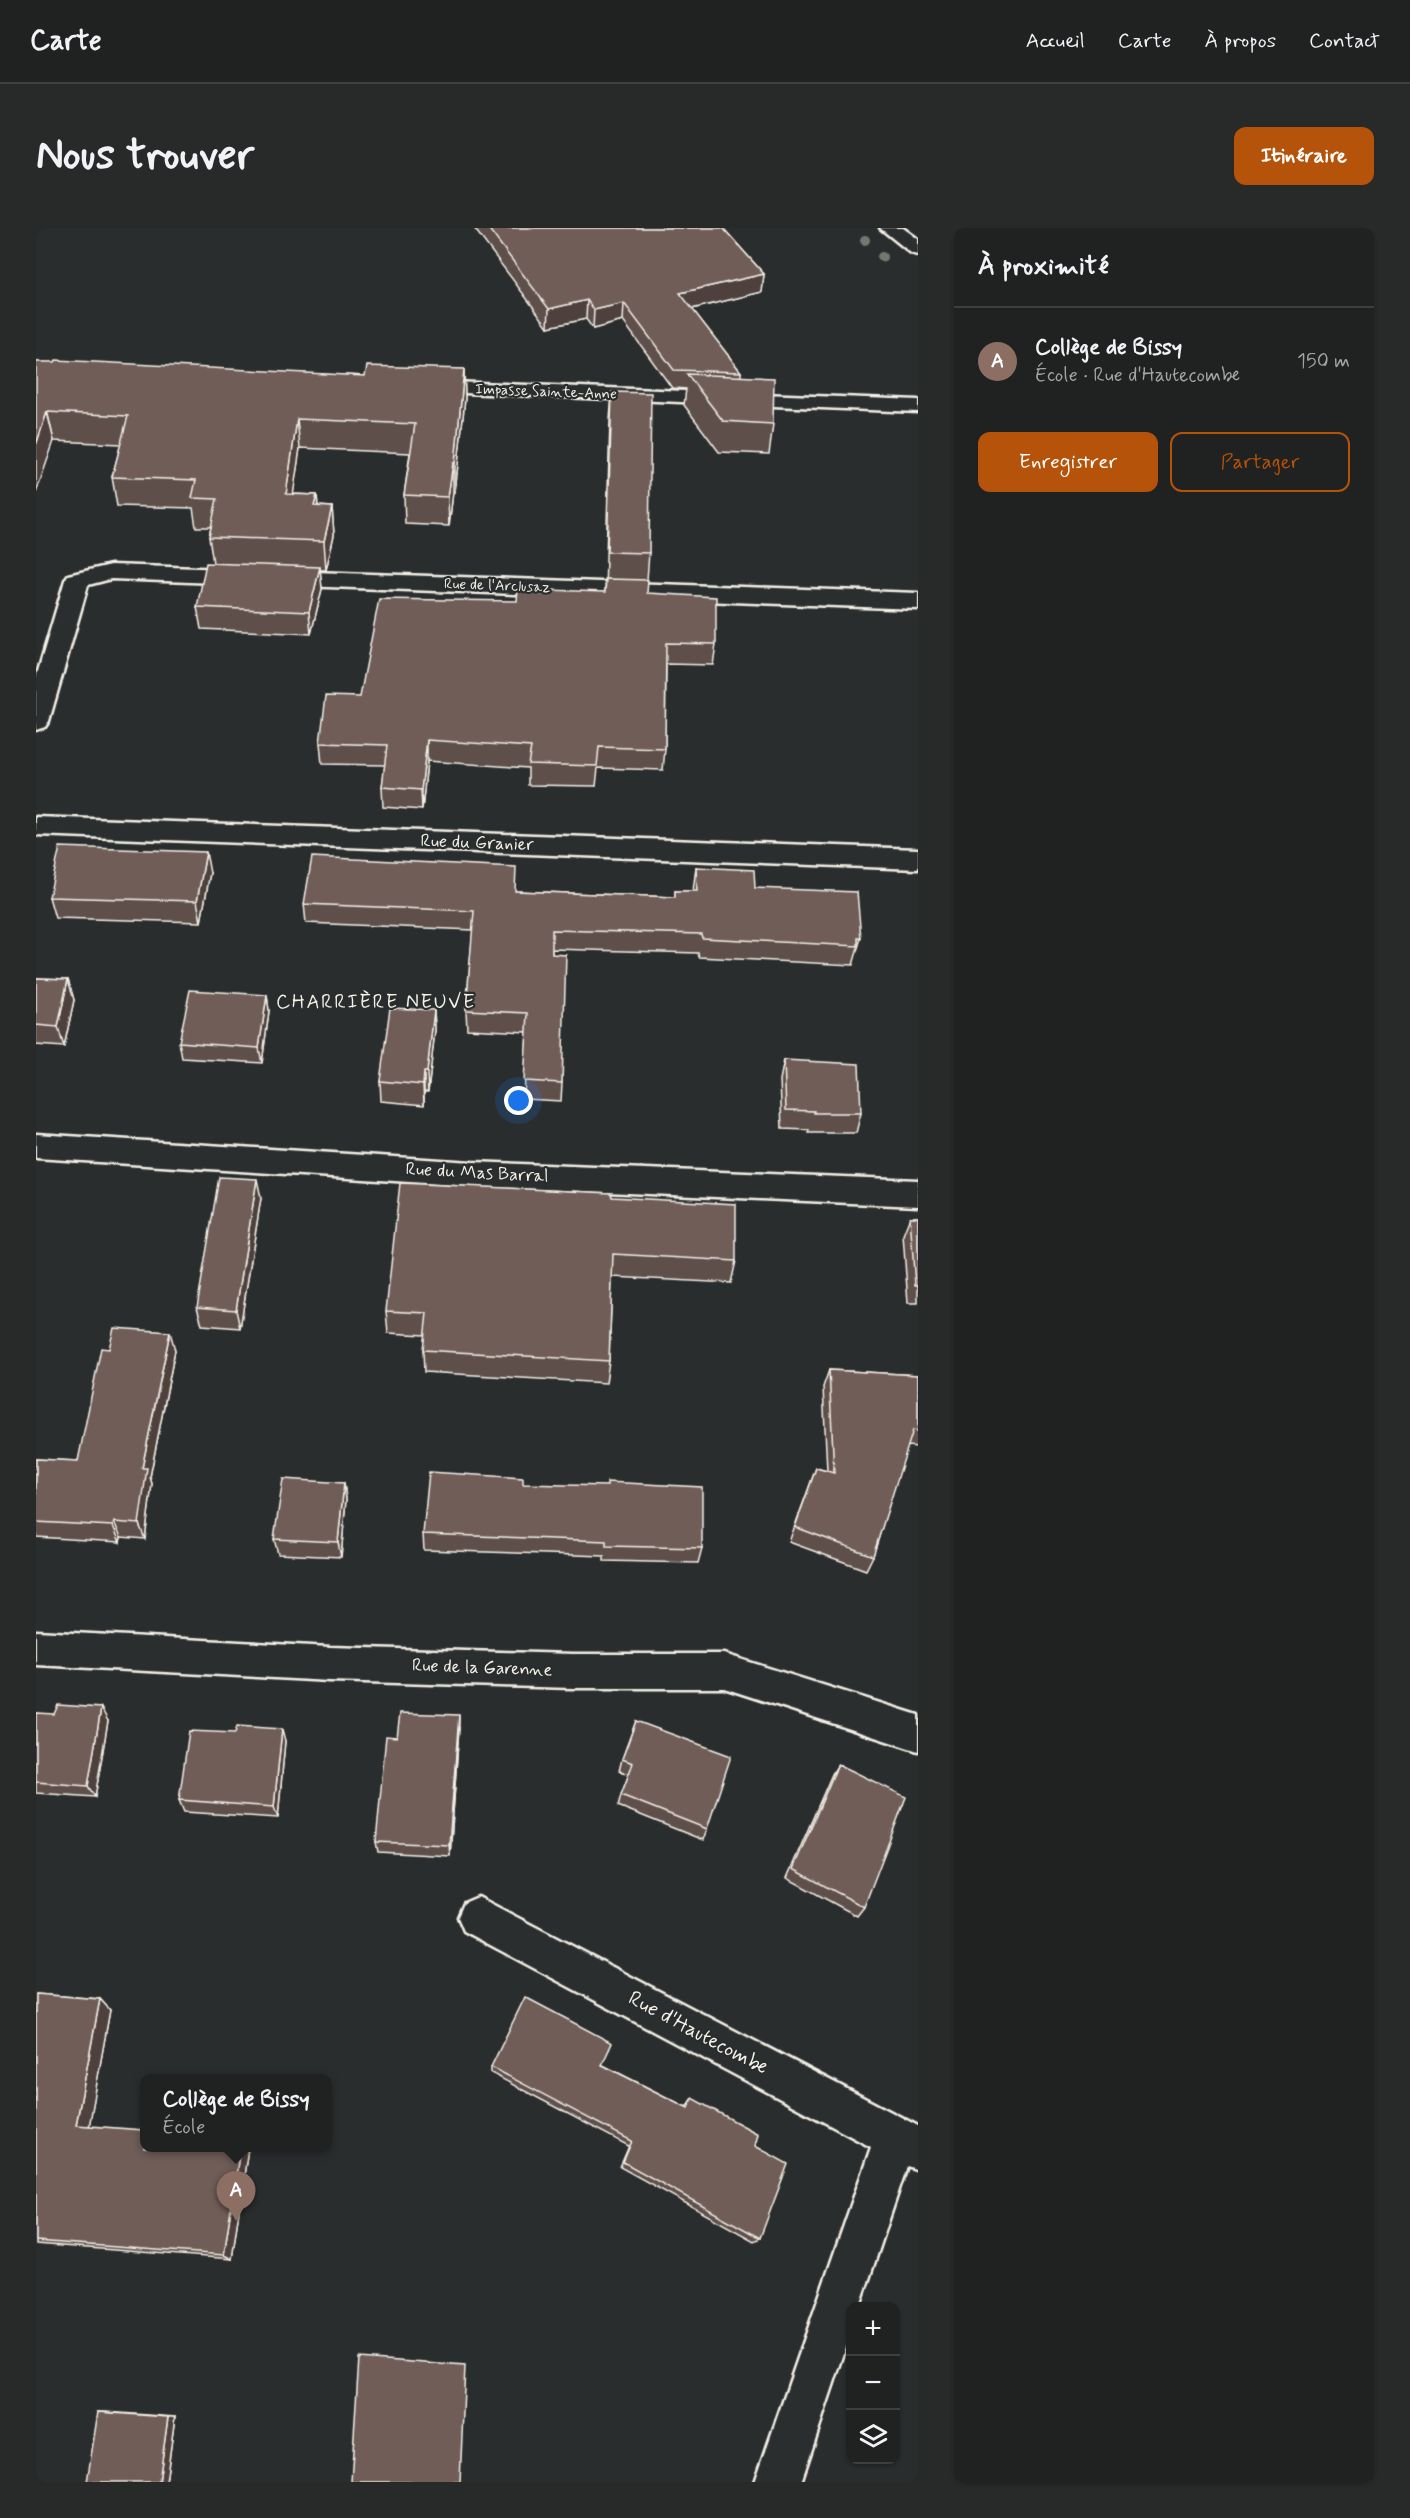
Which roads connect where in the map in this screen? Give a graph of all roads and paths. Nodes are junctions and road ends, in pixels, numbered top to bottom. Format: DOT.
graph roads {
  1 [pos="890,228"];
  2 [pos="918,249"];
  3 [pos="403,387"];
  4 [pos="918,406"];
  5 [pos="918,601"];
  6 [pos="36,721"];
  7 [pos="36,826"];
  8 [pos="918,859"];
  9 [pos="36,1146"];
  10 [pos="918,1193"];
  11 [pos="36,1648"];
  12 [pos="918,1733"];
  13 [pos="478,1917"];
  14 [pos="907,2143"];
  15 [pos="778,2482"];
  1 -- 2 [label="street"];
  3 -- 4 [label="lane, Impasse Sainte-Anne"];
  5 -- 6 [label="street, Rue de l'Arclusaz"];
  7 -- 8 [label="street, Rue du Granier"];
  9 -- 10 [label="street, Rue du Mas Barral"];
  11 -- 12 [label="street, Rue de la Garenne"];
  13 -- 14 [label="street, Rue d'Hautecombe"];
  14 -- 15 [label="street"];
}
